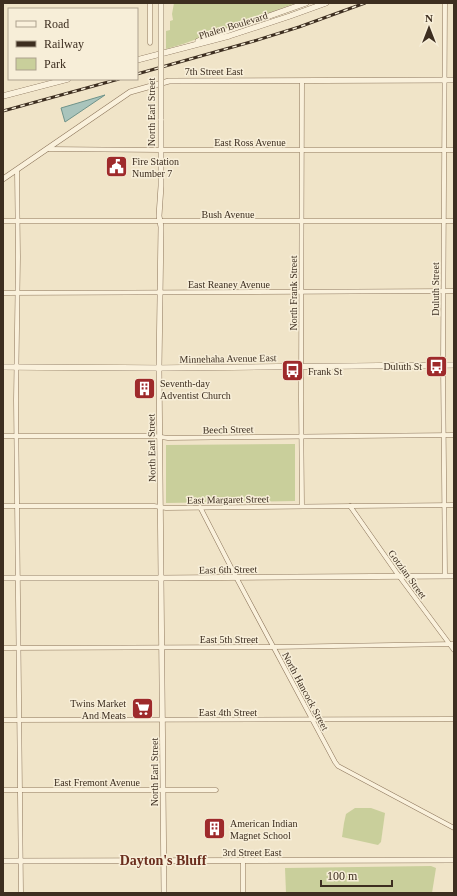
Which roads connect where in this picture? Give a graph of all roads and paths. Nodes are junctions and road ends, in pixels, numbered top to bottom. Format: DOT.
graph roads {
  1 [pos="150,3"];
  2 [pos="161,3"];
  3 [pos="306,3"];
  4 [pos="326,3"];
  5 [pos="445,3"];
  6 [pos="319,4"];
  7 [pos="150,43"];
  8 [pos="168,52"];
  9 [pos="138,60"];
  10 [pos="64,80"];
  11 [pos="444,80"];
  12 [pos="454,80"];
  13 [pos="302,81"];
  14 [pos="3,96"];
  15 [pos="47,149"];
  16 [pos="160,150"];
  17 [pos="302,150"];
  18 [pos="444,150"];
  19 [pos="454,150"];
  20 [pos="17,170"];
  21 [pos="3,179"];
  22 [pos="3,221"];
  23 [pos="18,221"];
  24 [pos="302,221"];
  25 [pos="444,221"];
  26 [pos="454,221"];
  27 [pos="160,222"];
  28 [pos="443,291"];
  29 [pos="454,291"];
  30 [pos="160,292"];
  31 [pos="301,292"];
  32 [pos="3,293"];
  33 [pos="17,293"];
  34 [pos="443,365"];
  35 [pos="454,365"];
  36 [pos="3,366"];
  37 [pos="301,366"];
  38 [pos="17,367"];
  39 [pos="159,368"];
  40 [pos="444,435"];
  41 [pos="454,435"];
  42 [pos="3,436"];
  43 [pos="17,436"];
  44 [pos="160,436"];
  45 [pos="301,436"];
  46 [pos="444,505"];
  47 [pos="454,505"];
  48 [pos="3,506"];
  49 [pos="18,506"];
  50 [pos="302,506"];
  51 [pos="350,506"];
  52 [pos="160,507"];
  53 [pos="200,507"];
  54 [pos="399,576"];
  55 [pos="445,576"];
  56 [pos="454,576"];
  57 [pos="3,578"];
  58 [pos="18,578"];
  59 [pos="161,578"];
  60 [pos="236,578"];
  61 [pos="452,644"];
  62 [pos="162,647"];
  63 [pos="273,647"];
  64 [pos="3,648"];
  65 [pos="19,648"];
  66 [pos="454,650"];
  67 [pos="454,719"];
  68 [pos="3,720"];
  69 [pos="20,720"];
  70 [pos="163,720"];
  71 [pos="312,720"];
  72 [pos="3,790"];
  73 [pos="20,790"];
  74 [pos="162,790"];
  75 [pos="216,790"];
  76 [pos="454,828"];
  77 [pos="243,860"];
  78 [pos="454,860"];
  79 [pos="21,861"];
  80 [pos="164,861"];
  81 [pos="3,862"];
  82 [pos="21,893"];
  83 [pos="164,893"];
  84 [pos="243,893"];
  1 -- 7 [label="street"];
  2 -- 16 [label="street, North Earl Street, bridge"];
  3 -- 8 [label="main road, Phalen Boulevard"];
  4 -- 6 [label="main road, Phalen Boulevard"];
  5 -- 11 [label="street, Duluth Street"];
  6 -- 8 [label="main road, Phalen Boulevard"];
  8 -- 9 [label="main road, Phalen Boulevard"];
  10 -- 14 [label="main road"];
  11 -- 12 [label="street, 7th Street East"];
  11 -- 13 [label="street, 7th Street East"];
  11 -- 18 [label="street, Duluth Street"];
  13 -- 15 [label="street, 7th Street East"];
  13 -- 17 [label="street, North Frank Street"];
  15 -- 16 [label="street, East Ross Avenue"];
  15 -- 20 [label="street, 7th Street East"];
  16 -- 17 [label="street, East Ross Avenue"];
  16 -- 27 [label="street, North Earl Street"];
  17 -- 18 [label="street, East Ross Avenue"];
  17 -- 24 [label="street, North Frank Street"];
  18 -- 19 [label="street, East Ross Avenue"];
  18 -- 25 [label="street, Duluth Street"];
  20 -- 21 [label="street, 7th Street East"];
  20 -- 23 [label="street"];
  22 -- 23 [label="street, Bush Avenue"];
  23 -- 27 [label="street, Bush Avenue"];
  23 -- 33 [label="street"];
  24 -- 25 [label="street, Bush Avenue"];
  24 -- 27 [label="street, Bush Avenue"];
  24 -- 31 [label="street, North Frank Street"];
  25 -- 26 [label="street, Bush Avenue"];
  25 -- 28 [label="street, Duluth Street"];
  27 -- 30 [label="street, North Earl Street"];
  28 -- 29 [label="street, East Reaney Avenue"];
  28 -- 31 [label="street, East Reaney Avenue"];
  28 -- 34 [label="street, Duluth Street"];
  30 -- 31 [label="street, East Reaney Avenue"];
  30 -- 33 [label="street, East Reaney Avenue"];
  30 -- 39 [label="street, North Earl Street"];
  31 -- 37 [label="street, North Frank Street"];
  32 -- 33 [label="street, East Reaney Avenue"];
  33 -- 38 [label="street"];
  34 -- 35 [label="main road, Minnehaha Avenue East"];
  34 -- 37 [label="main road, Minnehaha Avenue East"];
  34 -- 40 [label="street, Duluth Street"];
  36 -- 38 [label="main road, Minnehaha Avenue East"];
  37 -- 39 [label="main road, Minnehaha Avenue East"];
  37 -- 45 [label="street, North Frank Street"];
  38 -- 39 [label="main road, Minnehaha Avenue East"];
  38 -- 43 [label="street"];
  39 -- 44 [label="street, North Earl Street"];
  40 -- 41 [label="street, Beech Street"];
  40 -- 45 [label="street, Beech Street"];
  40 -- 46 [label="street, Duluth Street"];
  42 -- 43 [label="street, Beech Street"];
  43 -- 44 [label="street, Beech Street"];
  43 -- 49 [label="street"];
  44 -- 45 [label="street, Beech Street"];
  44 -- 52 [label="street, North Earl Street"];
  45 -- 50 [label="street, North Frank Street"];
  46 -- 47 [label="street, East Margaret Street"];
  46 -- 51 [label="street, East Margaret Street"];
  46 -- 55 [label="street, Duluth Street"];
  48 -- 49 [label="street, East Margaret Street"];
  49 -- 52 [label="street, East Margaret Street"];
  49 -- 58 [label="street"];
  50 -- 51 [label="street, East Margaret Street"];
  50 -- 53 [label="street, East Margaret Street"];
  51 -- 54 [label="street, Gotzian Street"];
  52 -- 53 [label="street, East Margaret Street"];
  52 -- 59 [label="street, North Earl Street"];
  53 -- 60 [label="street, North Hancock Street"];
  54 -- 55 [label="street, East 6th Street"];
  54 -- 60 [label="street, East 6th Street"];
  54 -- 61 [label="street, Gotzian Street"];
  55 -- 56 [label="street, East 6th Street"];
  57 -- 58 [label="street, East 6th Street"];
  58 -- 59 [label="street, East 6th Street"];
  58 -- 65 [label="street"];
  59 -- 60 [label="street, East 6th Street"];
  59 -- 62 [label="street, North Earl Street"];
  60 -- 63 [label="street, North Hancock Street"];
  61 -- 63 [label="street, East 5th Street"];
  61 -- 66 [label="street, Gotzian Street"];
  62 -- 63 [label="street, East 5th Street"];
  62 -- 65 [label="street, East 5th Street"];
  62 -- 70 [label="street, North Earl Street"];
  63 -- 71 [label="street, North Hancock Street"];
  64 -- 65 [label="street, East 5th Street"];
  65 -- 69 [label="street"];
  67 -- 71 [label="street, East 4th Street"];
  68 -- 69 [label="street, East 4th Street"];
  69 -- 70 [label="street, East 4th Street"];
  69 -- 73 [label="street"];
  70 -- 71 [label="street, East 4th Street"];
  70 -- 74 [label="street, North Earl Street"];
  71 -- 76 [label="street, North Hancock Street"];
  72 -- 73 [label="street, East Fremont Avenue"];
  73 -- 74 [label="street, East Fremont Avenue"];
  73 -- 79 [label="street"];
  74 -- 75 [label="street, East Fremont Avenue"];
  74 -- 80 [label="street, North Earl Street"];
  77 -- 78 [label="street, 3rd Street East"];
  77 -- 80 [label="street, 3rd Street East"];
  77 -- 84 [label="street"];
  79 -- 80 [label="street, 3rd Street East"];
  79 -- 81 [label="street, 3rd Street East"];
  79 -- 82 [label="street"];
  80 -- 83 [label="street, North Earl Street"];
}
